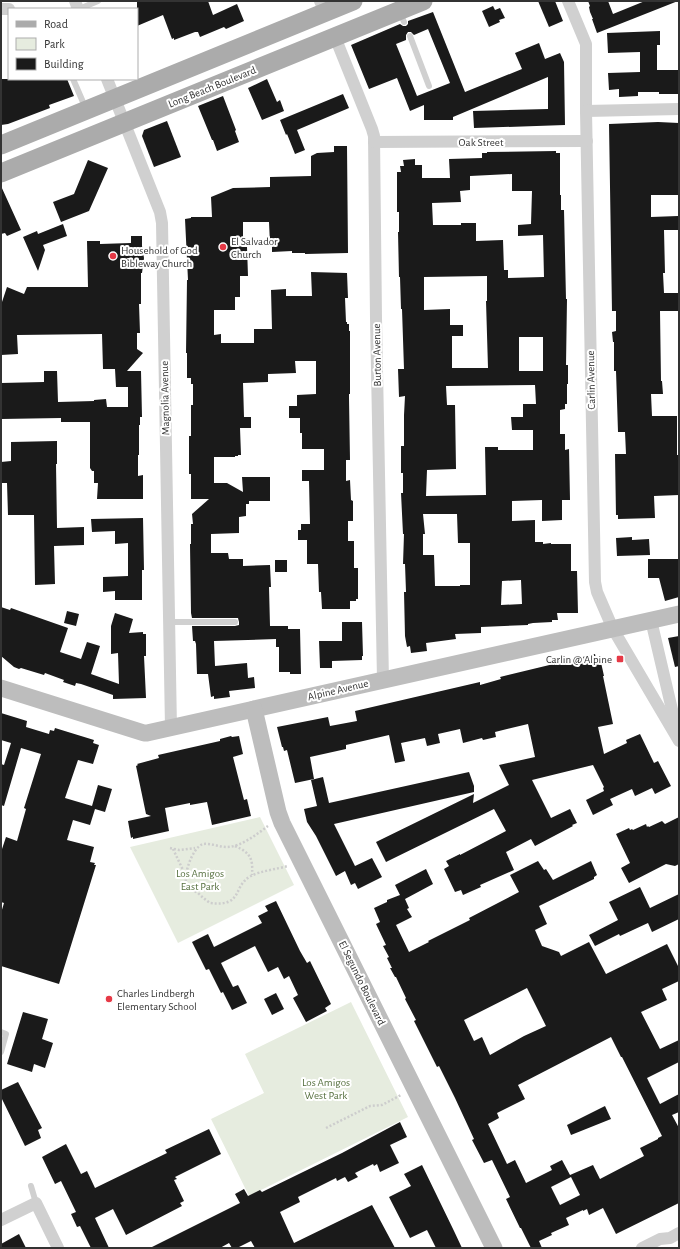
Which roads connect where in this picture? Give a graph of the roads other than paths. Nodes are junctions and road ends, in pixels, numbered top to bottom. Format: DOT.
graph roads {
  1 [pos="98,1"];
  2 [pos="353,1"];
  3 [pos="423,1"];
  4 [pos="568,1"];
  5 [pos="323,7"];
  6 [pos="80,8"];
  7 [pos="410,36"];
  8 [pos="335,37"];
  9 [pos="73,80"];
  10 [pos="107,80"];
  11 [pos="429,86"];
  12 [pos="114,99"];
  13 [pos="679,109"];
  14 [pos="86,110"];
  15 [pos="586,111"];
  16 [pos="124,123"];
  17 [pos="587,141"];
  18 [pos="374,142"];
  19 [pos="1,145"];
  20 [pos="1,173"];
  21 [pos="679,614"];
  22 [pos="651,620"];
  23 [pos="169,622"];
  24 [pos="235,622"];
  25 [pos="613,629"];
  26 [pos="383,680"];
  27 [pos="1,688"];
  28 [pos="254,709"];
  29 [pos="171,728"];
  30 [pos="679,740"];
  31 [pos="1,1032"];
  32 [pos="1,1052"];
  33 [pos="31,1186"];
  34 [pos="36,1203"];
  35 [pos="1,1220"];
  36 [pos="679,1233"];
  37 [pos="58,1248"];
  38 [pos="494,1248"];
  39 [pos="642,1248"];
  1 -- 6 [label="lane"];
  2 -- 5 [label="main road"];
  3 -- 8 [label="main road, Long Beach Boulevard"];
  4 -- 15 [label="street, Carlin Avenue"];
  5 -- 12 [label="main road"];
  7 -- 11 [label="lane"];
  8 -- 16 [label="main road, Long Beach Boulevard"];
  8 -- 18 [label="street, Burton Avenue"];
  9 -- 14 [label="lane"];
  10 -- 12 [label="street, Magnolia Avenue"];
  12 -- 14 [label="main road"];
  12 -- 16 [label="street, Magnolia Avenue"];
  13 -- 15 [label="street"];
  14 -- 19 [label="main road"];
  15 -- 17 [label="street, Carlin Avenue"];
  16 -- 20 [label="main road, Long Beach Boulevard"];
  16 -- 23 [label="street, Magnolia Avenue"];
  17 -- 18 [label="street, Oak Street"];
  17 -- 25 [label="street, Carlin Avenue"];
  18 -- 26 [label="street, Burton Avenue"];
  21 -- 22 [label="street, Alpine Avenue"];
  22 -- 25 [label="street, Alpine Avenue"];
  22 -- 30 [label="street"];
  23 -- 24 [label="lane"];
  23 -- 29 [label="street, Magnolia Avenue"];
  25 -- 26 [label="street, Alpine Avenue"];
  25 -- 30 [label="street, Carlin Avenue"];
  26 -- 28 [label="street, Alpine Avenue"];
  27 -- 29 [label="street, Alpine Avenue"];
  28 -- 29 [label="street, Alpine Avenue"];
  28 -- 38 [label="street, El Segundo Boulevard"];
  31 -- 32 [label="lane"];
  33 -- 34 [label="lane"];
  34 -- 35 [label="street"];
  34 -- 37 [label="street"];
  36 -- 39 [label="street"];
}
